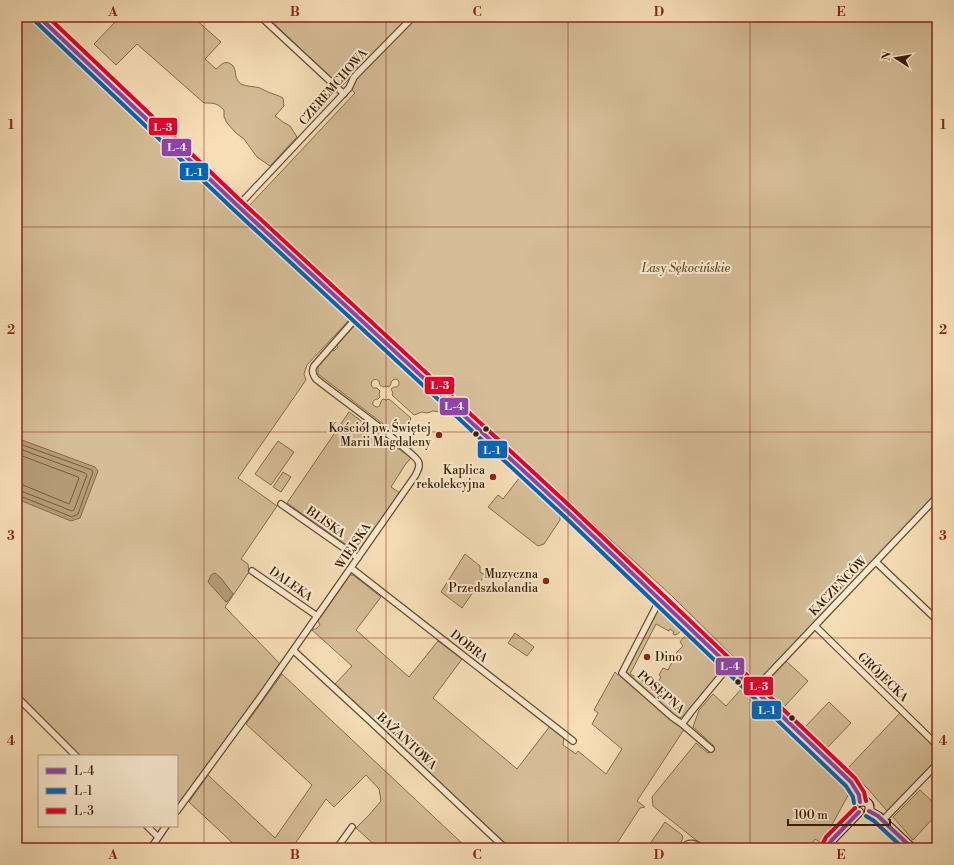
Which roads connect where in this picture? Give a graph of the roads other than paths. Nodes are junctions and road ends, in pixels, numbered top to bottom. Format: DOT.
graph roads {
  1 [pos="39,17"];
  2 [pos="261,17"];
  3 [pos="412,17"];
  4 [pos="344,94"];
  5 [pos="238,206"];
  6 [pos="357,317"];
  7 [pos="937,497"];
  8 [pos="281,504"];
  9 [pos="358,558"];
  10 [pos="876,562"];
  11 [pos="351,568"];
  12 [pos="252,571"];
  13 [pos="661,600"];
  14 [pos="318,616"];
  15 [pos="937,620"];
  16 [pos="815,626"];
  17 [pos="294,651"];
  18 [pos="730,666"];
  19 [pos="754,690"];
  20 [pos="17,698"];
  21 [pos="682,724"];
  22 [pos="573,741"];
  23 [pos="937,745"];
  24 [pos="711,749"];
  25 [pos="75,755"];
  26 [pos="937,764"];
  27 [pos="860,802"];
  28 [pos="178,810"];
  29 [pos="869,811"];
  30 [pos="859,812"];
  31 [pos="883,820"];
  32 [pos="148,827"];
  33 [pos="165,827"];
  34 [pos="352,827"];
  35 [pos="158,837"];
  36 [pos="151,848"];
  37 [pos="337,848"];
  38 [pos="505,848"];
  39 [pos="682,848"];
  40 [pos="702,848"];
  41 [pos="827,848"];
  42 [pos="912,848"];
  1 -- 5 [label="street"];
  2 -- 4 [label="street"];
  3 -- 4 [label="street, CZEREMCHOWA"];
  4 -- 5 [label="street, CZEREMCHOWA"];
  5 -- 6 [label="street"];
  6 -- 9 [label="street, WIEJSKA"];
  6 -- 13 [label="street"];
  7 -- 10 [label="street, KACZEŃCÓW"];
  8 -- 9 [label="street, BLISKA"];
  9 -- 11 [label="street, WIEJSKA"];
  10 -- 15 [label="street"];
  10 -- 16 [label="street, KACZEŃCÓW"];
  11 -- 14 [label="street, WIEJSKA"];
  11 -- 22 [label="street, DOBRA"];
  12 -- 14 [label="street, DALEKA"];
  13 -- 18 [label="street"];
  13 -- 21 [label="street, POSĘPNA"];
  14 -- 17 [label="street, WIEJSKA"];
  16 -- 19 [label="street, KACZEŃCÓW"];
  16 -- 23 [label="street, GRÓJECKA"];
  17 -- 28 [label="street, WIEJSKA"];
  17 -- 38 [label="street, BAŻANTOWA"];
  18 -- 19 [label="street"];
  18 -- 21 [label="street"];
  19 -- 27 [label="street"];
  20 -- 25 [label="street"];
  21 -- 24 [label="street, POSĘPNA"];
  26 -- 31 [label="street"];
  27 -- 29 [label="street"];
  27 -- 30 [label="street"];
  29 -- 30 [label="street"];
  29 -- 31 [label="street"];
  30 -- 41 [label="street"];
  31 -- 42 [label="street"];
  32 -- 35 [label="street"];
  33 -- 35 [label="street"];
  34 -- 37 [label="street"];
  35 -- 36 [label="street"];
  39 -- 40 [label="street"];
}
